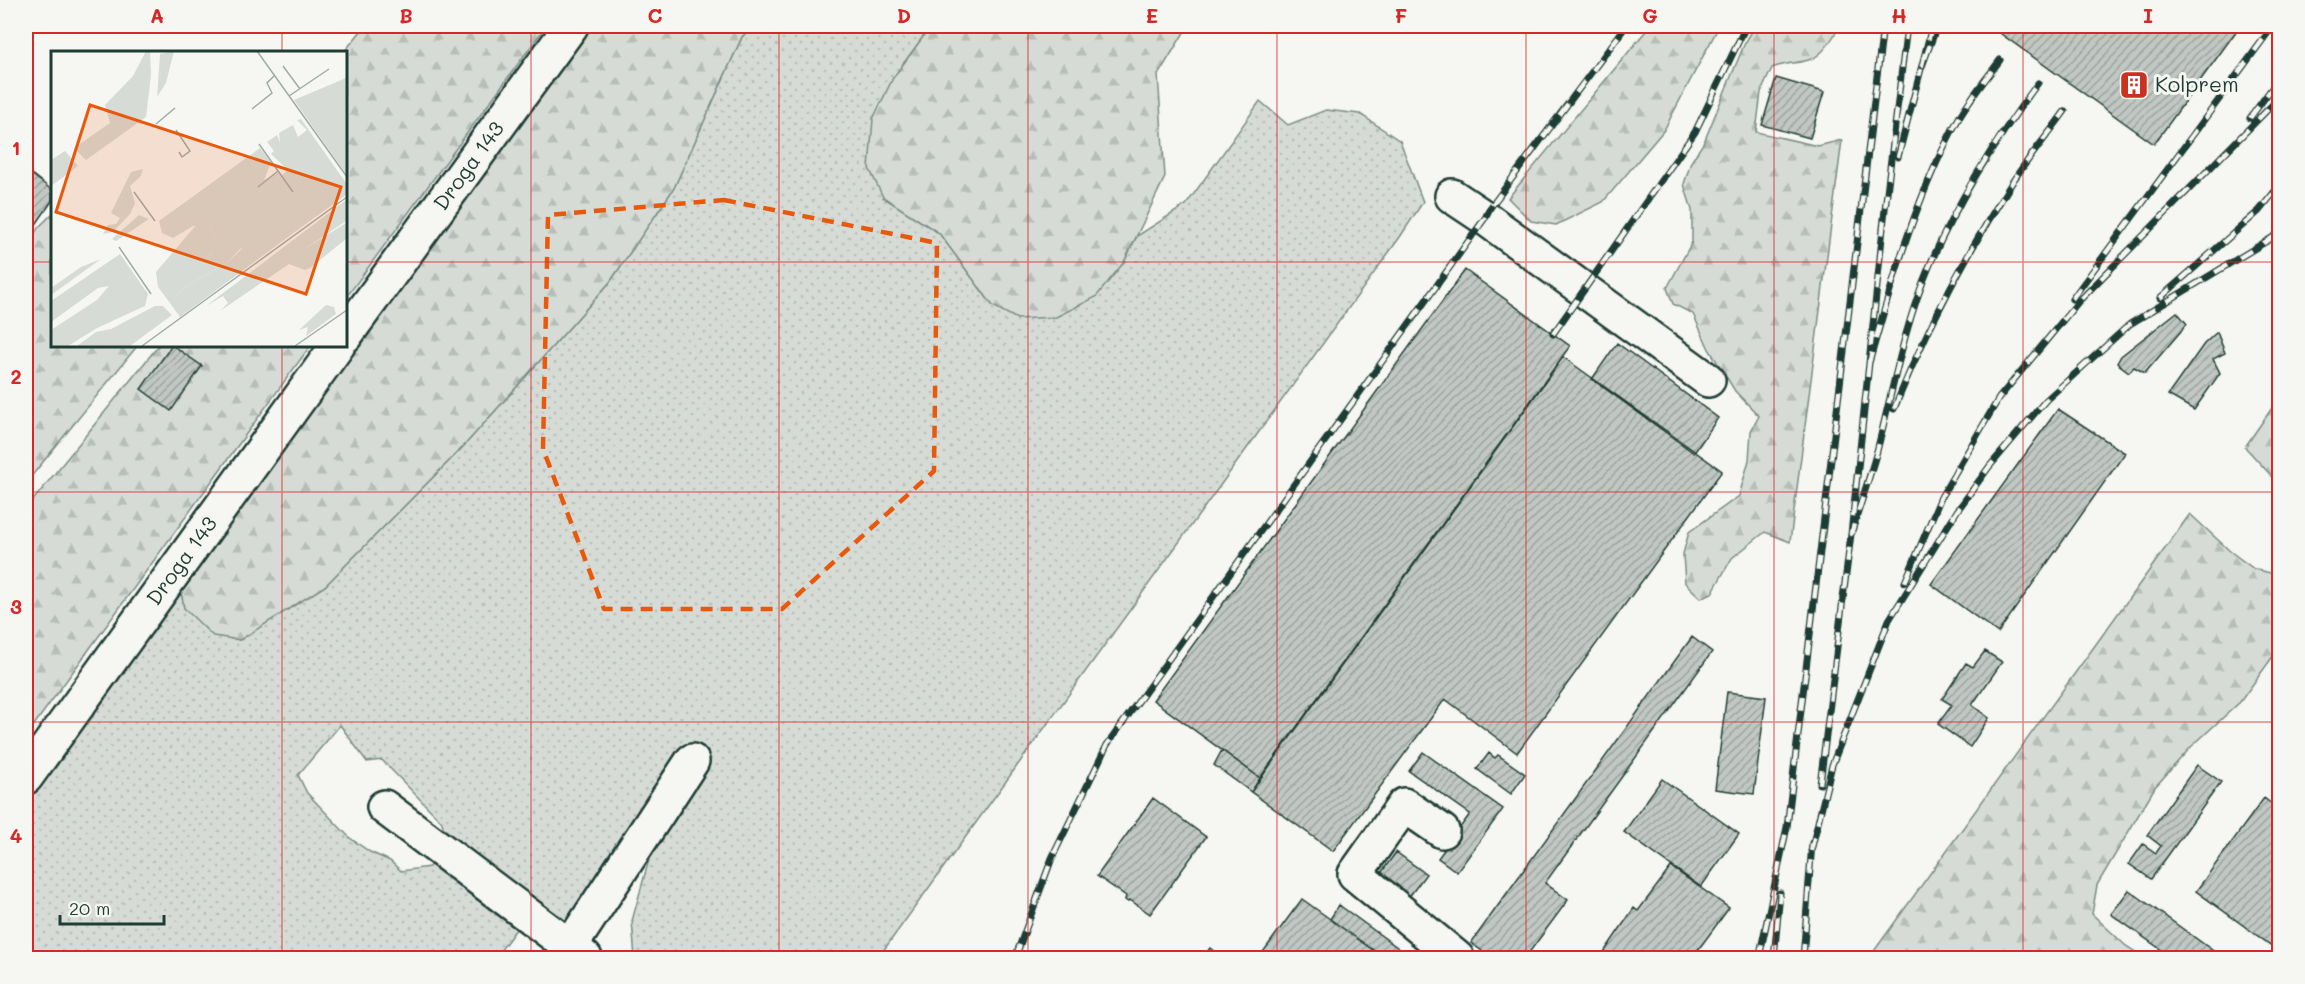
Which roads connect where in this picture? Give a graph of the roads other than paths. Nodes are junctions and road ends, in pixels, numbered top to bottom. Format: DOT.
graph roads {
  1 [pos="571,26"];
  2 [pos="1452,196"];
  3 [pos="346,335"];
  4 [pos="337,346"];
  5 [pos="1708,380"];
  6 [pos="692,761"];
  7 [pos="26,777"];
  8 [pos="384,807"];
  9 [pos="1442,831"];
  10 [pos="577,953"];
  11 [pos="1456,958"];
  1 -- 3 [label="lane, Droga 143"];
  2 -- 5 [label="lane"];
  4 -- 7 [label="lane, Droga 143"];
  6 -- 10 [label="lane"];
  8 -- 10 [label="lane"];
  9 -- 11 [label="lane"];
}
